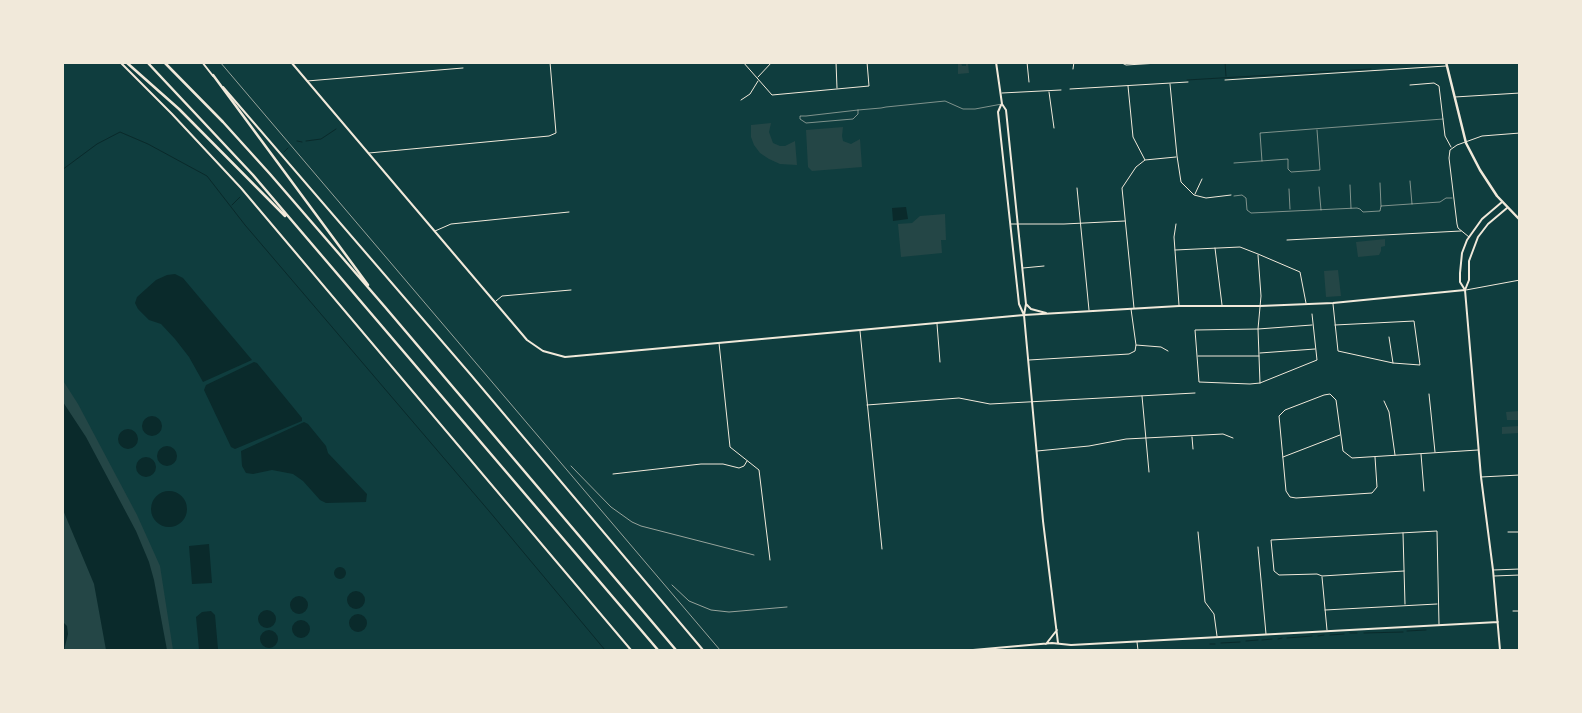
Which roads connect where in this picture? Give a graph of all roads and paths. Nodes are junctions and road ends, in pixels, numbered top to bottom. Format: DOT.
graph roads {
  1 [pos="120,62"];
  2 [pos="126,62"];
  3 [pos="147,62"];
  4 [pos="164,62"];
  5 [pos="202,62"];
  6 [pos="291,62"];
  7 [pos="550,62"];
  8 [pos="743,62"];
  9 [pos="772,62"];
  10 [pos="836,62"];
  11 [pos="867,62"];
  12 [pos="996,62"];
  13 [pos="1026,62"];
  14 [pos="1074,62"];
  15 [pos="1120,62"];
  16 [pos="1175,62"];
  17 [pos="1446,64"];
  18 [pos="463,68"];
  19 [pos="1073,69"];
  20 [pos="213,76"];
  21 [pos="757,77"];
  22 [pos="1225,80"];
  23 [pos="306,81"];
  24 [pos="758,81"];
  25 [pos="1029,82"];
  26 [pos="1188,82"];
  27 [pos="1170,84"];
  28 [pos="1410,85"];
  29 [pos="1128,86"];
  30 [pos="837,89"];
  31 [pos="1070,89"];
  32 [pos="1061,90"];
  33 [pos="1049,92"];
  34 [pos="1520,92"];
  35 [pos="1001,93"];
  36 [pos="1454,97"];
  37 [pos="742,100"];
  38 [pos="1002,104"];
  39 [pos="858,110"];
  40 [pos="1443,120"];
  41 [pos="1054,128"];
  42 [pos="1317,129"];
  43 [pos="1520,133"];
  44 [pos="1466,143"];
  45 [pos="1452,148"];
  46 [pos="368,153"];
  47 [pos="1177,156"];
  48 [pos="1145,160"];
  49 [pos="1262,161"];
  50 [pos="1234,163"];
  51 [pos="1202,179"];
  52 [pos="1410,181"];
  53 [pos="1380,183"];
  54 [pos="1350,185"];
  55 [pos="1319,187"];
  56 [pos="1077,188"];
  57 [pos="1289,188"];
  58 [pos="1194,195"];
  59 [pos="1231,195"];
  60 [pos="1234,196"];
  61 [pos="1453,198"];
  62 [pos="1502,202"];
  63 [pos="1412,204"];
  64 [pos="1381,206"];
  65 [pos="1351,208"];
  66 [pos="1507,208"];
  67 [pos="1321,210"];
  68 [pos="1290,211"];
  69 [pos="569,212"];
  70 [pos="1520,220"];
  71 [pos="1125,221"];
  72 [pos="1018,223"];
  73 [pos="1011,224"];
  74 [pos="1081,224"];
  75 [pos="1176,224"];
  76 [pos="299,229"];
  77 [pos="434,231"];
  78 [pos="1461,231"];
  79 [pos="1469,237"];
  80 [pos="1288,240"];
  81 [pos="1215,248"];
  82 [pos="1175,250"];
  83 [pos="1258,254"];
  84 [pos="1044,266"];
  85 [pos="1022,268"];
  86 [pos="1520,280"];
  87 [pos="571,290"];
  88 [pos="1465,290"];
  89 [pos="376,296"];
  90 [pos="494,302"];
  91 [pos="1333,303"];
  92 [pos="1026,304"];
  93 [pos="1306,304"];
  94 [pos="1179,306"];
  95 [pos="1222,306"];
  96 [pos="1260,306"];
  97 [pos="1133,308"];
  98 [pos="1090,311"];
  99 [pos="1048,313"];
  100 [pos="1312,314"];
  101 [pos="1024,315"];
  102 [pos="937,323"];
  103 [pos="1312,325"];
  104 [pos="1335,325"];
  105 [pos="1258,329"];
  106 [pos="860,330"];
  107 [pos="1389,337"];
  108 [pos="719,343"];
  109 [pos="1136,345"];
  110 [pos="1315,349"];
  111 [pos="1168,351"];
  112 [pos="1259,353"];
  113 [pos="1197,356"];
  114 [pos="1259,356"];
  115 [pos="1029,360"];
  116 [pos="940,362"];
  117 [pos="1393,363"];
  118 [pos="1260,383"];
  119 [pos="1333,391"];
  120 [pos="1195,393"];
  121 [pos="1430,394"];
  122 [pos="1332,395"];
  123 [pos="1142,396"];
  124 [pos="1033,402"];
  125 [pos="1384,402"];
  126 [pos="867,405"];
  127 [pos="1278,411"];
  128 [pos="1280,414"];
  129 [pos="1340,435"];
  130 [pos="1192,436"];
  131 [pos="1146,438"];
  132 [pos="1233,438"];
  133 [pos="1193,449"];
  134 [pos="1479,450"];
  135 [pos="1037,451"];
  136 [pos="1435,453"];
  137 [pos="1421,454"];
  138 [pos="1396,455"];
  139 [pos="1282,457"];
  140 [pos="1375,457"];
  141 [pos="747,460"];
  142 [pos="1149,472"];
  143 [pos="613,474"];
  144 [pos="1520,474"];
  145 [pos="1481,477"];
  146 [pos="1424,490"];
  147 [pos="1287,495"];
  148 [pos="1286,499"];
  149 [pos="1198,532"];
  150 [pos="1508,532"];
  151 [pos="1520,532"];
  152 [pos="1403,533"];
  153 [pos="1258,547"];
  154 [pos="882,549"];
  155 [pos="770,560"];
  156 [pos="1520,569"];
  157 [pos="1493,570"];
  158 [pos="1404,571"];
  159 [pos="1520,575"];
  160 [pos="1322,576"];
  161 [pos="1493,576"];
  162 [pos="1438,604"];
  163 [pos="1405,605"];
  164 [pos="1325,610"];
  165 [pos="1520,611"];
  166 [pos="1513,612"];
  167 [pos="1498,622"];
  168 [pos="1439,625"];
  169 [pos="1057,630"];
  170 [pos="1327,630"];
  171 [pos="1266,634"];
  172 [pos="1217,637"];
  173 [pos="1137,641"];
  174 [pos="1058,643"];
  175 [pos="1046,644"];
  176 [pos="631,650"];
  177 [pos="658,650"];
  178 [pos="676,650"];
  179 [pos="703,650"];
  180 [pos="973,650"];
  181 [pos="1138,650"];
  182 [pos="1500,650"];
  1 -- 176 [label="street"];
  2 -- 76 [label="main road"];
  3 -- 76 [label="main road"];
  4 -- 89 [label="main road"];
  5 -- 20 [label="street"];
  6 -- 23 [label="street"];
  7 -- 46 [label="street"];
  8 -- 21 [label="street"];
  9 -- 21 [label="street"];
  10 -- 30 [label="street"];
  11 -- 30 [label="street"];
  12 -- 35 [label="street"];
  13 -- 25 [label="street"];
  14 -- 19 [label="street"];
  15 -- 16 [label="street"];
  17 -- 22 [label="street"];
  17 -- 36 [label="main road"];
  18 -- 23 [label="street"];
  20 -- 89 [label="main road"];
  20 -- 179 [label="street"];
  21 -- 24 [label="street"];
  23 -- 46 [label="street"];
  24 -- 30 [label="street"];
  24 -- 37 [label="street"];
  26 -- 27 [label="street"];
  27 -- 29 [label="street"];
  27 -- 47 [label="street"];
  28 -- 40 [label="street"];
  29 -- 31 [label="street"];
  29 -- 48 [label="street"];
  32 -- 33 [label="street"];
  33 -- 35 [label="street"];
  33 -- 41 [label="street"];
  34 -- 36 [label="street"];
  35 -- 38 [label="street"];
  36 -- 44 [label="main road"];
  38 -- 39 [label="lane"];
  38 -- 72 [label="street"];
  38 -- 73 [label="street"];
  39 -- 39 [label="lane"];
  40 -- 42 [label="lane"];
  40 -- 45 [label="street"];
  42 -- 49 [label="lane"];
  42 -- 49 [label="lane"];
  43 -- 44 [label="street"];
  44 -- 45 [label="street"];
  44 -- 62 [label="main road"];
  45 -- 61 [label="street"];
  46 -- 77 [label="street"];
  47 -- 48 [label="street"];
  47 -- 58 [label="street"];
  48 -- 71 [label="street"];
  49 -- 50 [label="lane"];
  51 -- 58 [label="street"];
  52 -- 63 [label="lane"];
  53 -- 64 [label="lane"];
  54 -- 65 [label="lane"];
  55 -- 67 [label="lane"];
  56 -- 74 [label="street"];
  57 -- 68 [label="lane"];
  58 -- 59 [label="street"];
  60 -- 68 [label="lane"];
  61 -- 63 [label="lane"];
  61 -- 78 [label="street"];
  62 -- 66 [label="main road"];
  62 -- 79 [label="street"];
  63 -- 64 [label="lane"];
  64 -- 65 [label="lane"];
  65 -- 67 [label="lane"];
  66 -- 70 [label="main road"];
  66 -- 88 [label="street"];
  67 -- 68 [label="lane"];
  69 -- 77 [label="street"];
  71 -- 74 [label="street"];
  71 -- 97 [label="street"];
  72 -- 73 [label="street"];
  72 -- 74 [label="street"];
  72 -- 85 [label="street"];
  73 -- 101 [label="street"];
  74 -- 98 [label="street"];
  75 -- 82 [label="street"];
  76 -- 177 [label="main road"];
  77 -- 90 [label="street"];
  78 -- 79 [label="street"];
  78 -- 80 [label="street"];
  79 -- 88 [label="street"];
  81 -- 82 [label="street"];
  81 -- 83 [label="street"];
  81 -- 95 [label="street"];
  82 -- 94 [label="street"];
  83 -- 93 [label="street"];
  83 -- 96 [label="street"];
  84 -- 85 [label="street"];
  85 -- 92 [label="street"];
  86 -- 88 [label="street"];
  87 -- 90 [label="street"];
  88 -- 91 [label="street"];
  88 -- 134 [label="street"];
  89 -- 178 [label="main road"];
  90 -- 108 [label="street"];
  91 -- 93 [label="street"];
  91 -- 104 [label="street"];
  92 -- 99 [label="street"];
  92 -- 101 [label="street"];
  93 -- 96 [label="street"];
  94 -- 95 [label="street"];
  94 -- 97 [label="street"];
  95 -- 96 [label="street"];
  96 -- 105 [label="street"];
  97 -- 98 [label="street"];
  97 -- 109 [label="street"];
  98 -- 99 [label="street"];
  99 -- 101 [label="street"];
  100 -- 103 [label="street"];
  101 -- 102 [label="street"];
  101 -- 115 [label="street"];
  102 -- 106 [label="street"];
  102 -- 116 [label="street"];
  103 -- 105 [label="street"];
  103 -- 110 [label="street"];
  104 -- 117 [label="street"];
  104 -- 117 [label="street"];
  105 -- 112 [label="street"];
  105 -- 113 [label="street"];
  106 -- 108 [label="street"];
  106 -- 126 [label="street"];
  107 -- 117 [label="street"];
  108 -- 141 [label="street"];
  109 -- 111 [label="street"];
  109 -- 115 [label="street"];
  110 -- 112 [label="street"];
  110 -- 118 [label="street"];
  112 -- 114 [label="street"];
  113 -- 114 [label="street"];
  113 -- 118 [label="street"];
  114 -- 118 [label="street"];
  115 -- 124 [label="street"];
  119 -- 122 [label="street"];
  120 -- 123 [label="street"];
  121 -- 136 [label="street"];
  122 -- 128 [label="street"];
  122 -- 129 [label="street"];
  123 -- 124 [label="street"];
  123 -- 131 [label="street"];
  124 -- 126 [label="street"];
  124 -- 135 [label="street"];
  125 -- 138 [label="street"];
  126 -- 154 [label="street"];
  127 -- 128 [label="street"];
  128 -- 139 [label="street"];
  129 -- 139 [label="street"];
  129 -- 140 [label="street"];
  130 -- 131 [label="street"];
  130 -- 132 [label="street"];
  130 -- 133 [label="street"];
  131 -- 135 [label="street"];
  131 -- 142 [label="street"];
  134 -- 136 [label="street"];
  134 -- 145 [label="street"];
  135 -- 169 [label="street"];
  136 -- 137 [label="street"];
  137 -- 138 [label="street"];
  137 -- 146 [label="street"];
  138 -- 140 [label="street"];
  139 -- 147 [label="street"];
  140 -- 147 [label="street"];
  141 -- 143 [label="street"];
  141 -- 155 [label="street"];
  144 -- 145 [label="street"];
  145 -- 157 [label="street"];
  147 -- 148 [label="street"];
  149 -- 172 [label="street"];
  150 -- 151 [label="street"];
  152 -- 158 [label="street"];
  152 -- 160 [label="street"];
  152 -- 162 [label="street"];
  153 -- 171 [label="street"];
  156 -- 157 [label="street"];
  157 -- 161 [label="street"];
  158 -- 160 [label="street"];
  158 -- 163 [label="street"];
  159 -- 161 [label="street"];
  160 -- 164 [label="street"];
  161 -- 167 [label="street"];
  162 -- 163 [label="street"];
  162 -- 168 [label="street"];
  163 -- 164 [label="street"];
  164 -- 170 [label="street"];
  165 -- 166 [label="street"];
  167 -- 168 [label="street"];
  167 -- 182 [label="street"];
  168 -- 170 [label="street"];
  169 -- 174 [label="street"];
  169 -- 175 [label="street"];
  170 -- 171 [label="street"];
  171 -- 172 [label="street"];
  172 -- 173 [label="street"];
  173 -- 174 [label="street"];
  173 -- 181 [label="street"];
  174 -- 175 [label="street"];
  175 -- 180 [label="street"];
}
